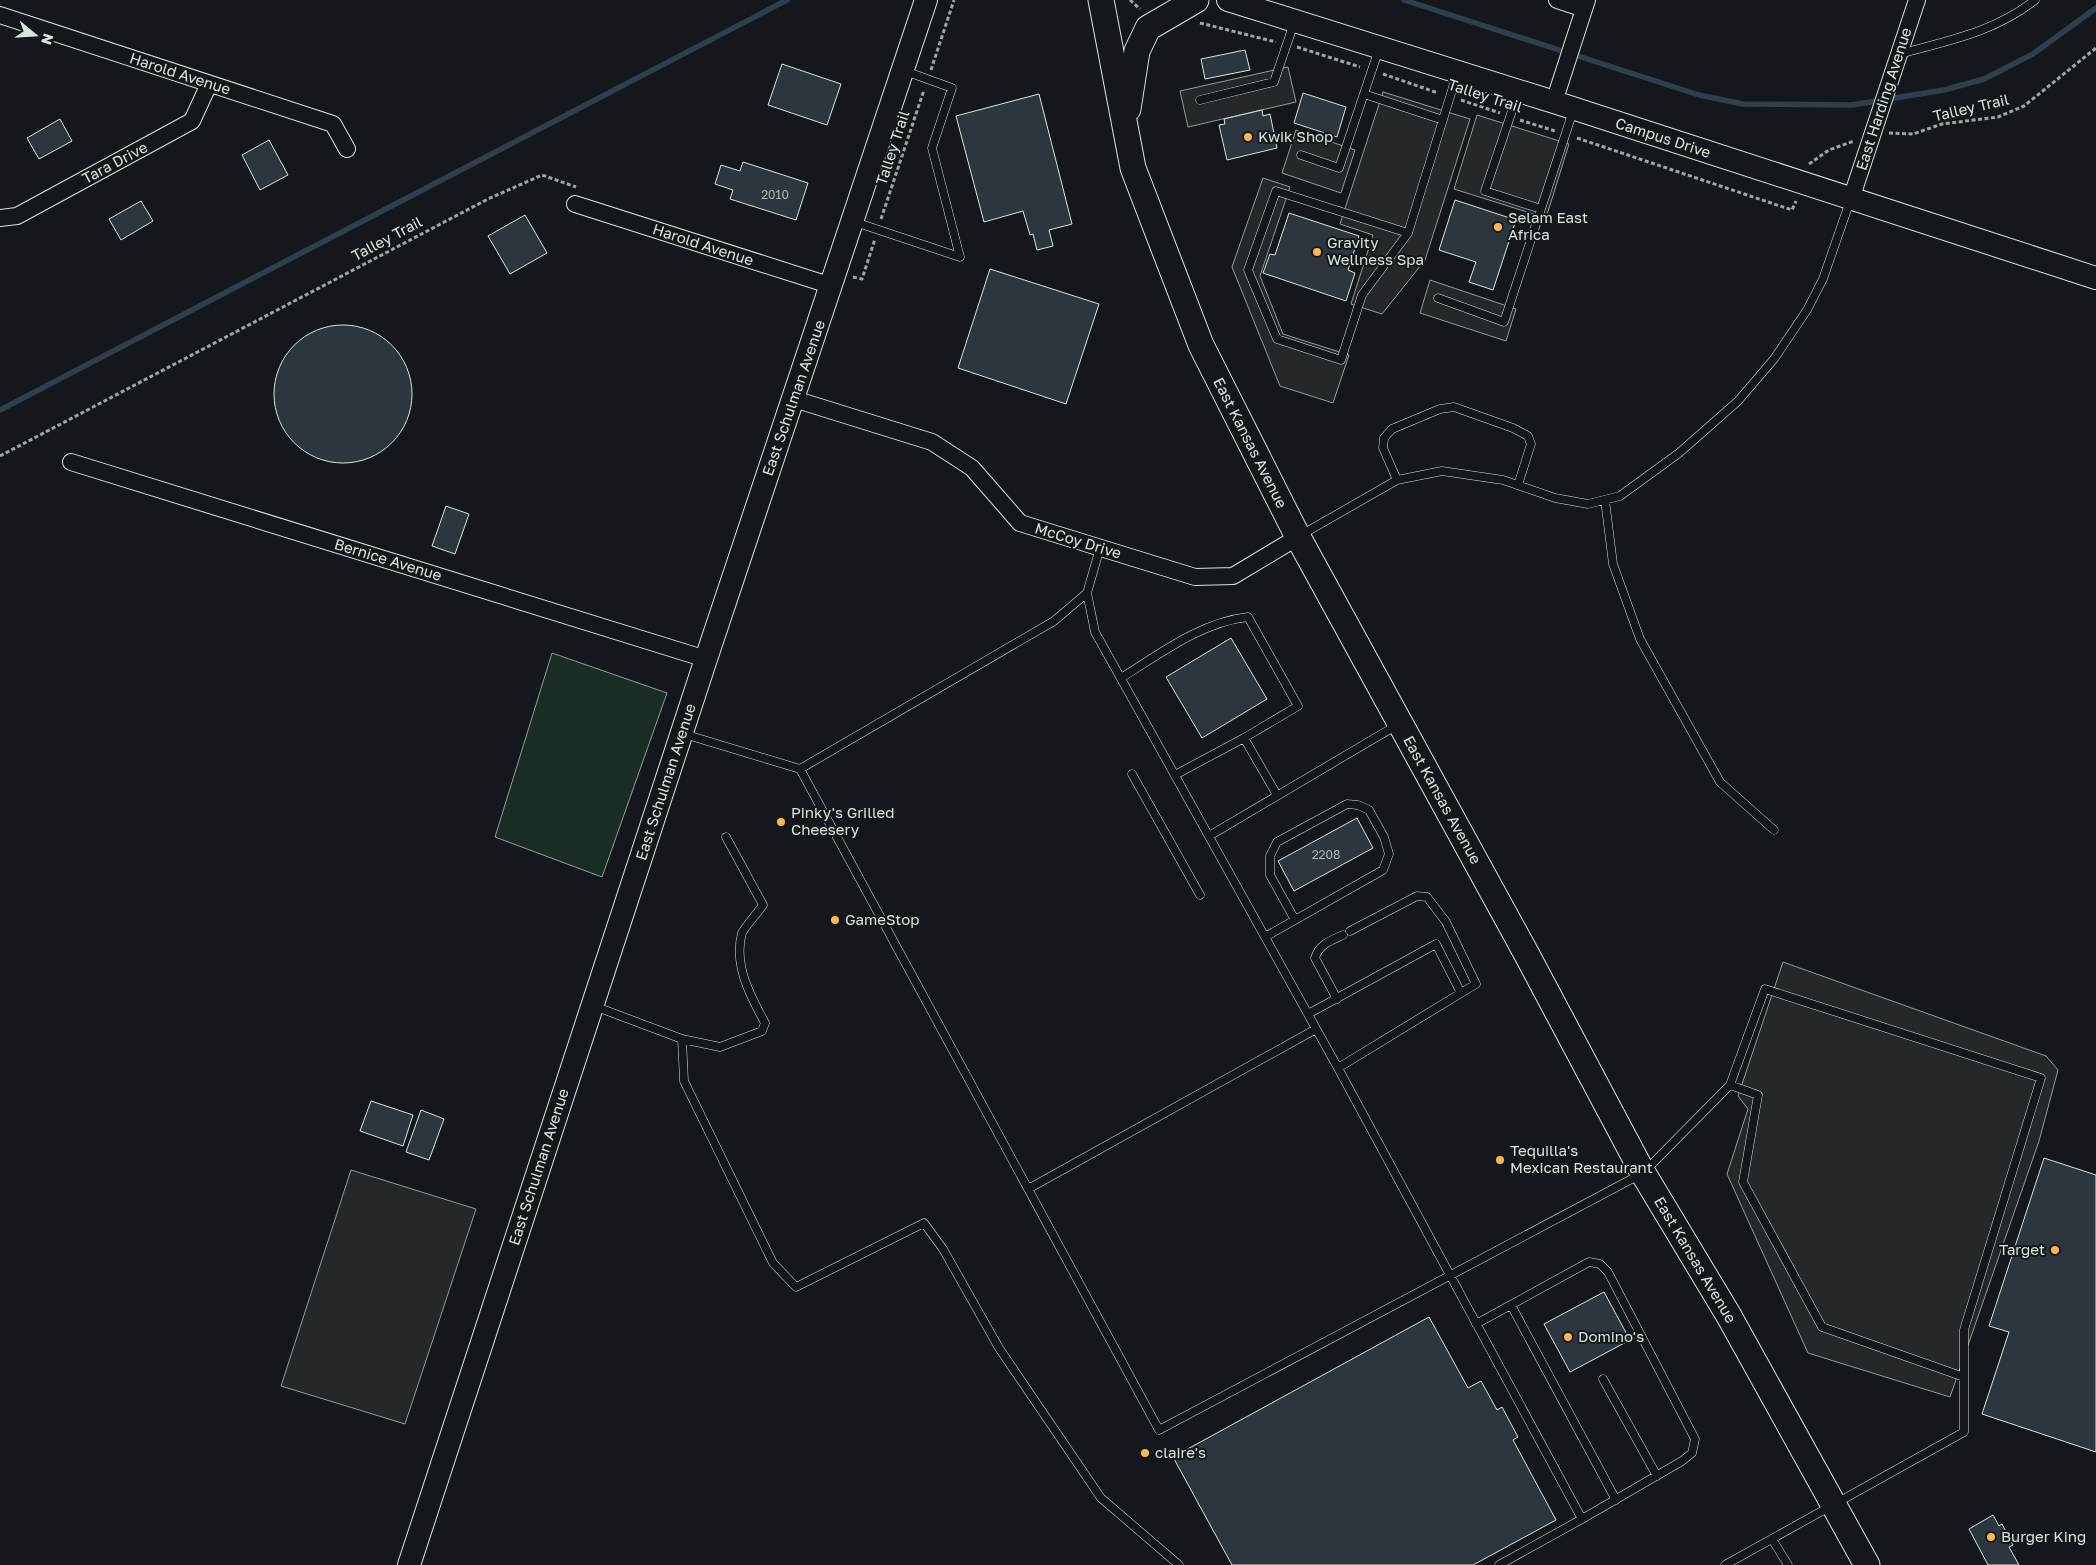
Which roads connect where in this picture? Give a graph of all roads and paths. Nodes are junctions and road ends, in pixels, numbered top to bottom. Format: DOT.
graph roads {
  1 [pos="926,0"];
  2 [pos="954,0"];
  3 [pos="1101,0"];
  4 [pos="1228,0"];
  5 [pos="1557,0"];
  6 [pos="1917,0"];
  7 [pos="2035,0"];
  8 [pos="1585,4"];
  9 [pos="1196,11"];
  10 [pos="0,15"];
  11 [pos="1295,21"];
  12 [pos="1288,44"];
  13 [pos="1380,48"];
  14 [pos="2096,48"];
  15 [pos="1899,54"];
  16 [pos="934,61"];
  17 [pos="903,70"];
  18 [pos="1372,70"];
  19 [pos="1458,72"];
  20 [pos="209,84"];
  21 [pos="1519,91"];
  22 [pos="1364,94"];
  23 [pos="1450,96"];
  24 [pos="921,99"];
  25 [pos="1200,100"];
  26 [pos="1564,106"];
  27 [pos="1510,116"];
  28 [pos="1443,120"];
  29 [pos="1125,125"];
  30 [pos="1892,132"];
  31 [pos="1565,134"];
  32 [pos="1848,141"];
  33 [pos="347,150"];
  34 [pos="1301,155"];
  35 [pos="1810,164"];
  36 [pos="579,188"];
  37 [pos="1851,199"];
  38 [pos="1796,200"];
  39 [pos="575,204"];
  40 [pos="886,204"];
  41 [pos="1541,209"];
  42 [pos="0,218"];
  43 [pos="853,222"];
  44 [pos="1408,234"];
  45 [pos="2096,278"];
  46 [pos="832,286"];
  47 [pos="1438,298"];
  48 [pos="794,398"];
  49 [pos="0,456"];
  50 [pos="71,462"];
  51 [pos="1397,480"];
  52 [pos="1518,485"];
  53 [pos="1604,500"];
  54 [pos="1298,537"];
  55 [pos="1100,548"];
  56 [pos="1087,593"];
  57 [pos="706,659"];
  58 [pos="1121,678"];
  59 [pos="1400,723"];
  60 [pos="682,733"];
  61 [pos="1244,738"];
  62 [pos="800,769"];
  63 [pos="1132,774"];
  64 [pos="1175,775"];
  65 [pos="1277,795"];
  66 [pos="1774,830"];
  67 [pos="1208,836"];
  68 [pos="726,837"];
  69 [pos="1200,895"];
  70 [pos="1295,920"];
  71 [pos="1265,937"];
  72 [pos="1461,993"];
  73 [pos="1337,999"];
  74 [pos="592,1005"];
  75 [pos="1308,1014"];
  76 [pos="1316,1029"];
  77 [pos="682,1039"];
  78 [pos="1338,1068"];
  79 [pos="1730,1086"];
  80 [pos="1643,1173"];
  81 [pos="1028,1189"];
  82 [pos="1451,1276"];
  83 [pos="1511,1305"];
  84 [pos="1476,1324"];
  85 [pos="1964,1377"];
  86 [pos="1603,1379"];
  87 [pos="1657,1476"];
  88 [pos="1616,1500"];
  89 [pos="1834,1505"];
  90 [pos="1582,1519"];
  91 [pos="1772,1539"];
  92 [pos="409,1565"];
  93 [pos="1179,1565"];
  94 [pos="1499,1565"];
  95 [pos="1724,1565"];
  96 [pos="1788,1565"];
  97 [pos="1867,1565"];
  1 -- 17 [label="street, East Schulman Avenue"];
  2 -- 16 [label="path"];
  3 -- 29 [label="main road, East Kansas Avenue"];
  4 -- 11 [label="street, Campus Drive"];
  5 -- 8 [label="street"];
  6 -- 15 [label="street, East Harding Avenue"];
  7 -- 15 [label="lane"];
  8 -- 26 [label="street"];
  9 -- 12 [label="path, Talley Trail"];
  9 -- 29 [label="main road"];
  10 -- 20 [label="street, Harold Avenue"];
  11 -- 12 [label="lane"];
  11 -- 13 [label="street, Campus Drive"];
  12 -- 18 [label="path, Talley Trail"];
  12 -- 25 [label="lane"];
  13 -- 18 [label="lane"];
  13 -- 19 [label="street, Campus Drive"];
  14 -- 30 [label="path, Talley Trail"];
  15 -- 37 [label="street, East Harding Avenue"];
  17 -- 43 [label="street, East Schulman Avenue"];
  17 -- 43 [label="lane"];
  18 -- 22 [label="lane"];
  18 -- 23 [label="path, Talley Trail"];
  19 -- 21 [label="street, Campus Drive"];
  19 -- 23 [label="lane"];
  20 -- 33 [label="street, Harold Avenue"];
  20 -- 42 [label="street, Tara Drive"];
  21 -- 26 [label="street, Campus Drive"];
  21 -- 27 [label="lane"];
  22 -- 28 [label="lane"];
  22 -- 34 [label="lane"];
  23 -- 27 [label="path, Talley Trail"];
  23 -- 28 [label="lane"];
  24 -- 40 [label="path, Talley Trail"];
  26 -- 31 [label="lane"];
  26 -- 37 [label="street, Campus Drive"];
  27 -- 31 [label="path, Talley Trail"];
  27 -- 41 [label="lane"];
  28 -- 44 [label="lane"];
  29 -- 54 [label="main road, East Kansas Avenue"];
  31 -- 38 [label="path, Talley Trail"];
  31 -- 41 [label="lane"];
  32 -- 35 [label="path"];
  36 -- 49 [label="path, Talley Trail"];
  37 -- 45 [label="street, Campus Drive"];
  37 -- 53 [label="lane"];
  39 -- 46 [label="street, Harold Avenue"];
  41 -- 47 [label="lane"];
  43 -- 46 [label="street, East Schulman Avenue"];
  44 -- 44 [label="lane"];
  46 -- 48 [label="street, East Schulman Avenue"];
  48 -- 55 [label="street, McCoy Drive"];
  48 -- 57 [label="street, East Schulman Avenue"];
  50 -- 57 [label="street, Bernice Avenue"];
  51 -- 52 [label="lane"];
  51 -- 52 [label="lane"];
  51 -- 54 [label="lane"];
  52 -- 53 [label="lane"];
  53 -- 66 [label="lane"];
  54 -- 55 [label="street, McCoy Drive"];
  54 -- 59 [label="main road, East Kansas Avenue"];
  55 -- 56 [label="lane"];
  56 -- 58 [label="lane"];
  56 -- 62 [label="lane"];
  57 -- 60 [label="street, East Schulman Avenue"];
  58 -- 61 [label="lane"];
  58 -- 64 [label="lane"];
  59 -- 65 [label="lane"];
  59 -- 80 [label="main road, East Kansas Avenue"];
  60 -- 62 [label="lane"];
  60 -- 74 [label="street, East Schulman Avenue"];
  61 -- 64 [label="lane"];
  61 -- 65 [label="lane"];
  62 -- 81 [label="lane"];
  63 -- 69 [label="lane"];
  64 -- 67 [label="lane"];
  65 -- 67 [label="lane"];
  67 -- 71 [label="lane"];
  68 -- 77 [label="lane"];
  70 -- 70 [label="lane"];
  70 -- 71 [label="lane"];
  71 -- 75 [label="lane"];
  72 -- 73 [label="lane"];
  72 -- 73 [label="lane"];
  72 -- 78 [label="lane"];
  73 -- 75 [label="lane"];
  74 -- 77 [label="lane"];
  74 -- 92 [label="street, East Schulman Avenue"];
  75 -- 76 [label="lane"];
  76 -- 78 [label="lane"];
  76 -- 81 [label="lane"];
  77 -- 93 [label="lane"];
  78 -- 82 [label="lane"];
  79 -- 80 [label="lane"];
  79 -- 85 [label="lane"];
  79 -- 85 [label="lane"];
  80 -- 82 [label="lane"];
  80 -- 89 [label="main road, East Kansas Avenue"];
  81 -- 82 [label="lane"];
  82 -- 84 [label="lane"];
  83 -- 84 [label="lane"];
  83 -- 87 [label="lane"];
  83 -- 88 [label="lane"];
  84 -- 90 [label="lane"];
  85 -- 89 [label="lane"];
  86 -- 87 [label="lane"];
  87 -- 88 [label="lane"];
  88 -- 90 [label="lane"];
  89 -- 91 [label="lane"];
  89 -- 97 [label="main road, East Kansas Avenue"];
  90 -- 94 [label="lane"];
  91 -- 95 [label="lane"];
  91 -- 96 [label="lane"];
}
